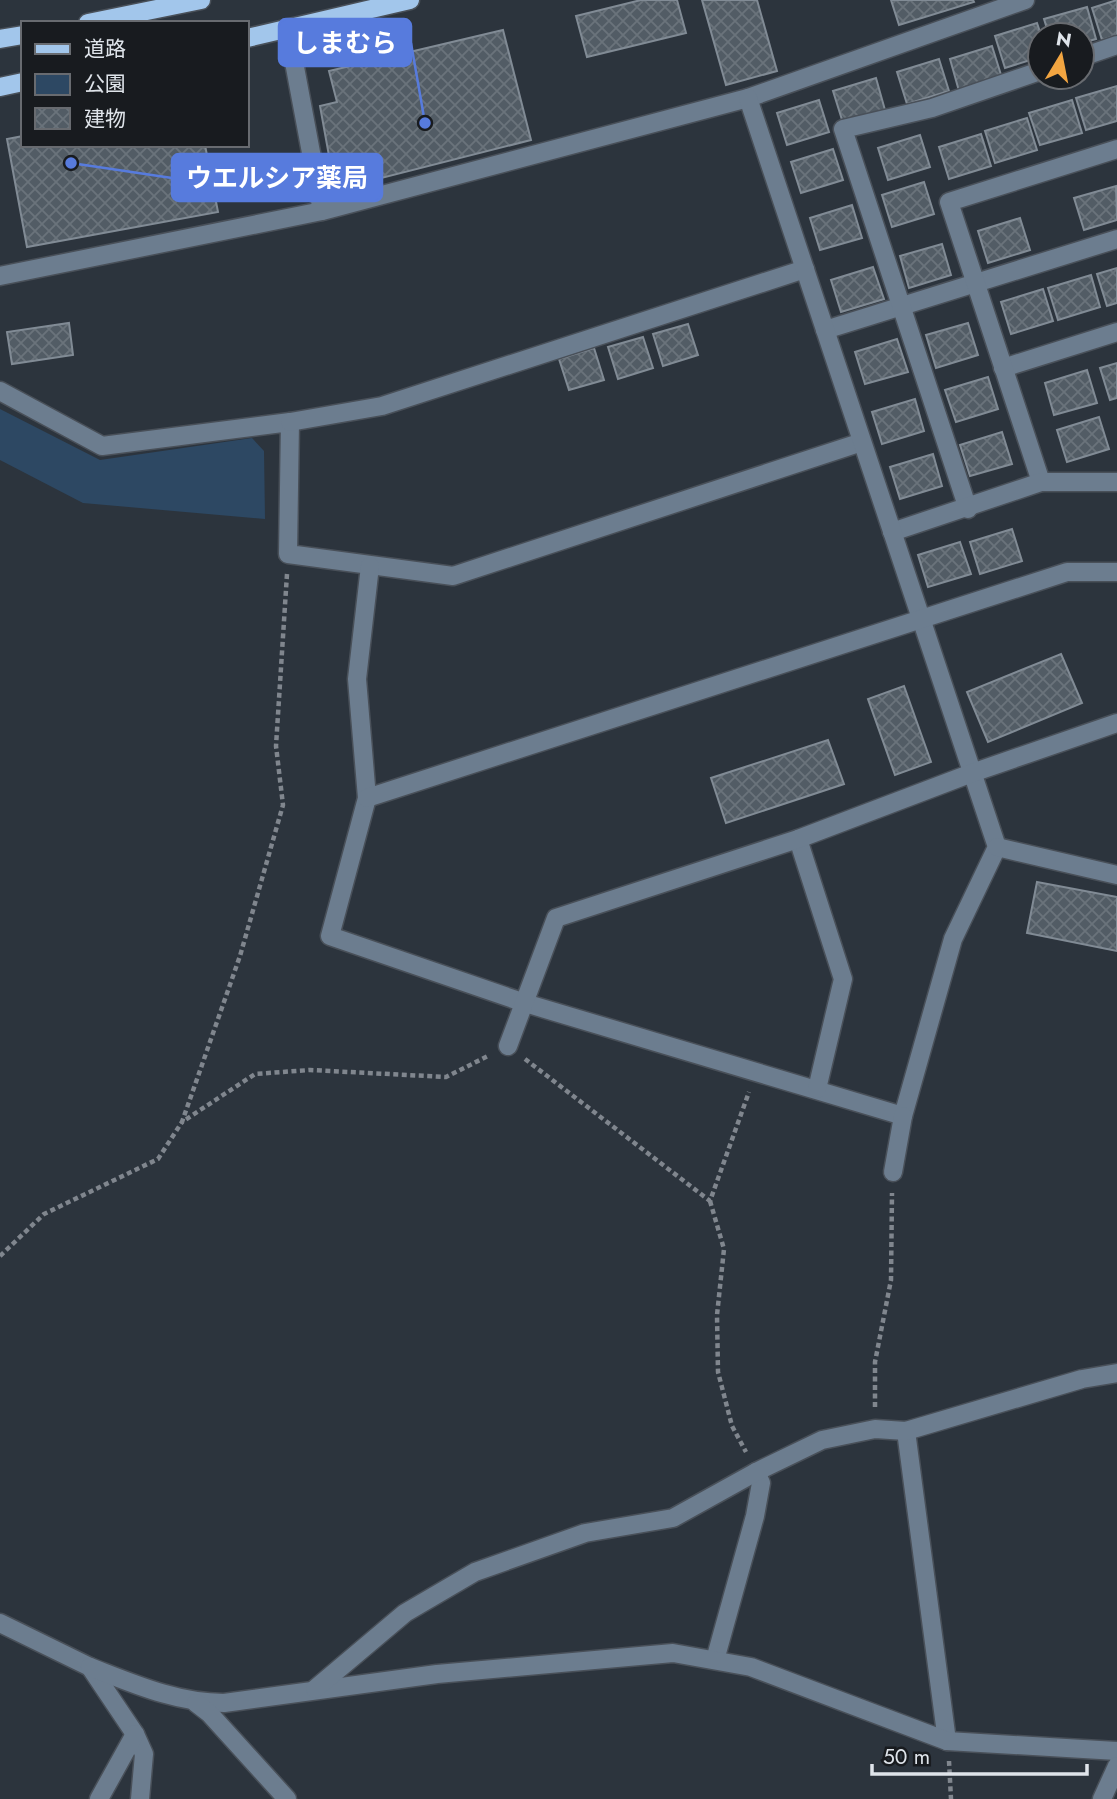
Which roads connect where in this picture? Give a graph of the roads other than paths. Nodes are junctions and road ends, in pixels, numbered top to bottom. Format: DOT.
graph roads {
  1 [pos="201,0"];
  2 [pos="410,0"];
  3 [pos="1025,0"];
  4 [pos="98,21"];
  5 [pos="288,30"];
  6 [pos="21,35"];
  7 [pos="248,38"];
  8 [pos="0,39"];
  9 [pos="1117,45"];
  10 [pos="1096,52"];
  11 [pos="1026,76"];
  12 [pos="21,82"];
  13 [pos="0,86"];
  14 [pos="748,98"];
  15 [pos="1117,149"];
  16 [pos="322,211"];
  17 [pos="1117,239"];
  18 [pos="805,269"];
  19 [pos="0,276"];
  20 [pos="976,284"];
  21 [pos="900,307"];
  22 [pos="825,330"];
  23 [pos="1117,332"];
  24 [pos="1003,368"];
  25 [pos="0,391"];
  26 [pos="290,422"];
  27 [pos="862,442"];
  28 [pos="1041,482"];
  29 [pos="1117,482"];
  30 [pos="968,509"];
  31 [pos="892,532"];
  32 [pos="370,566"];
  33 [pos="1117,572"];
  34 [pos="921,620"];
  35 [pos="1117,723"];
  36 [pos="972,773"];
  37 [pos="367,798"];
  38 [pos="798,839"];
  39 [pos="996,847"];
  40 [pos="1117,875"];
  41 [pos="525,1003"];
  42 [pos="508,1046"];
  43 [pos="817,1089"];
  44 [pos="903,1116"];
  45 [pos="893,1172"];
  46 [pos="1117,1373"];
  47 [pos="906,1431"];
  48 [pos="756,1472"];
  49 [pos="0,1623"];
  50 [pos="715,1660"];
  51 [pos="90,1667"];
  52 [pos="315,1689"];
  53 [pos="196,1703"];
  54 [pos="135,1734"];
  55 [pos="947,1741"];
  56 [pos="1117,1751"];
  57 [pos="1117,1766"];
  58 [pos="99,1799"];
  59 [pos="140,1799"];
  60 [pos="287,1799"];
  61 [pos="1102,1799"];
  1 -- 4 [label="main road"];
  2 -- 5 [label="main road"];
  3 -- 14 [label="street"];
  5 -- 7 [label="main road"];
  5 -- 16 [label="street"];
  6 -- 8 [label="main road"];
  9 -- 10 [label="street"];
  11 -- 21 [label="street"];
  12 -- 13 [label="main road"];
  14 -- 16 [label="street"];
  14 -- 18 [label="street"];
  15 -- 20 [label="street"];
  16 -- 19 [label="street"];
  17 -- 20 [label="street"];
  18 -- 22 [label="street"];
  18 -- 26 [label="street"];
  20 -- 21 [label="street"];
  20 -- 24 [label="street"];
  21 -- 22 [label="street"];
  21 -- 30 [label="street"];
  22 -- 27 [label="street"];
  23 -- 24 [label="street"];
  24 -- 28 [label="street"];
  25 -- 26 [label="street"];
  26 -- 32 [label="street"];
  27 -- 31 [label="street"];
  27 -- 32 [label="street"];
  28 -- 29 [label="street"];
  28 -- 30 [label="street"];
  30 -- 31 [label="street"];
  31 -- 34 [label="street"];
  32 -- 37 [label="street"];
  33 -- 34 [label="street"];
  34 -- 36 [label="street"];
  34 -- 37 [label="street"];
  35 -- 36 [label="street"];
  36 -- 38 [label="street"];
  36 -- 39 [label="street"];
  37 -- 41 [label="street"];
  38 -- 41 [label="street"];
  38 -- 43 [label="street"];
  39 -- 40 [label="street"];
  39 -- 44 [label="street"];
  41 -- 42 [label="street"];
  41 -- 43 [label="street"];
  43 -- 44 [label="street"];
  44 -- 45 [label="street"];
  46 -- 47 [label="street"];
  47 -- 48 [label="street"];
  47 -- 55 [label="street"];
  48 -- 50 [label="street"];
  48 -- 52 [label="street"];
  49 -- 51 [label="street"];
  50 -- 52 [label="street"];
  50 -- 55 [label="street"];
  51 -- 53 [label="street"];
  51 -- 54 [label="street"];
  52 -- 53 [label="street"];
  53 -- 60 [label="street"];
  54 -- 58 [label="street"];
  54 -- 59 [label="street"];
  55 -- 56 [label="street"];
  57 -- 61 [label="street"];
}
